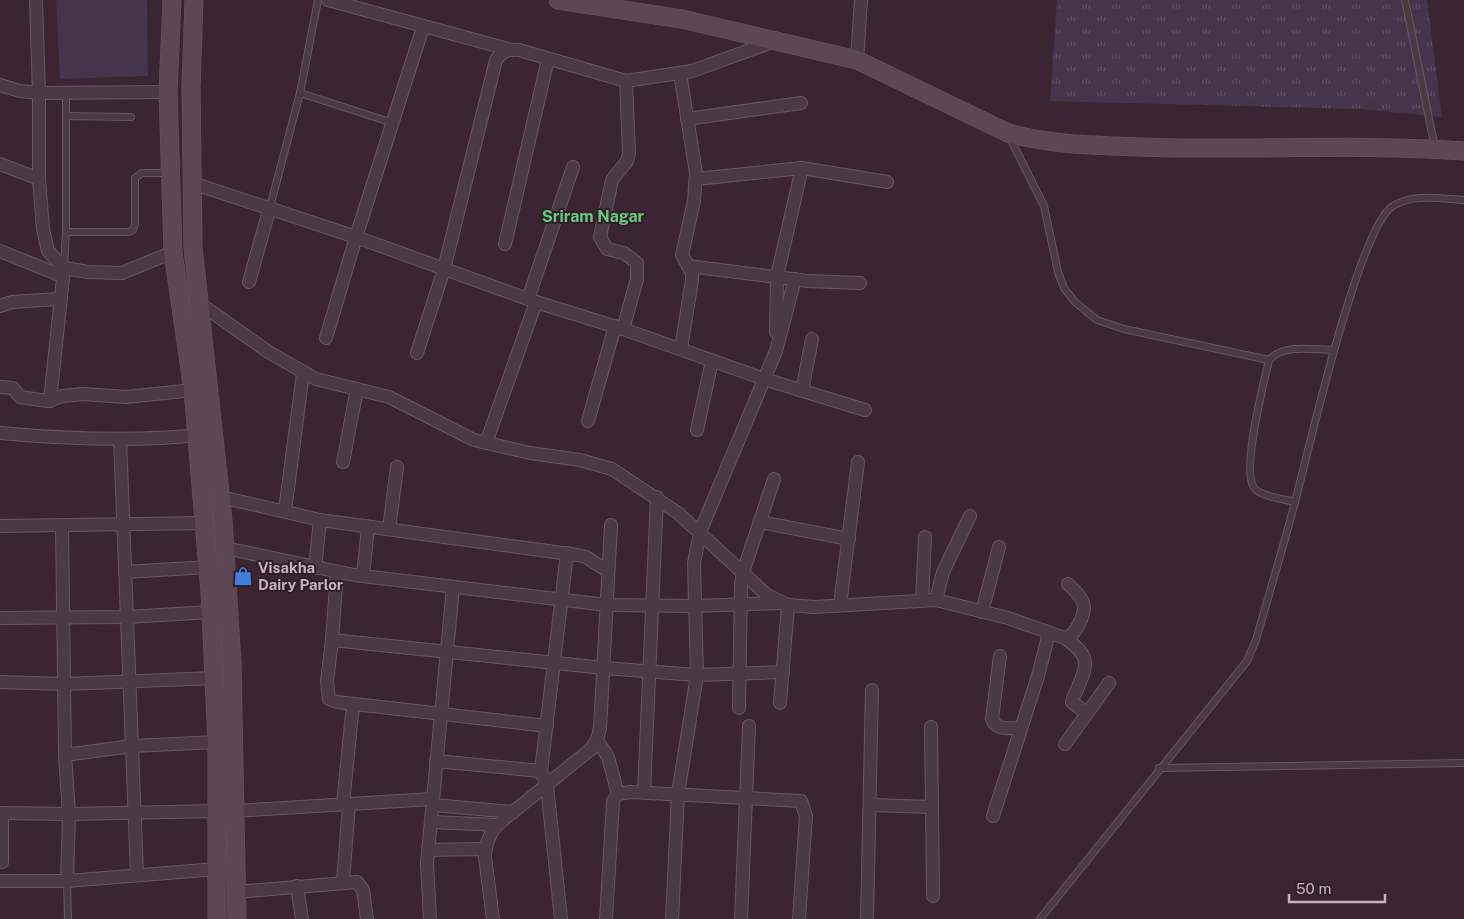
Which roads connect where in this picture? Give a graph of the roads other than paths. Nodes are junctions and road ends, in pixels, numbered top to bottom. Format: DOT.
graph roads {
  1 [pos="36,0"];
  2 [pos="172,0"];
  3 [pos="194,0"];
  4 [pos="318,0"];
  5 [pos="328,0"];
  6 [pos="558,0"];
  7 [pos="861,0"];
  8 [pos="1405,0"];
  9 [pos="423,27"];
  10 [pos="775,41"];
  11 [pos="512,50"];
  12 [pos="548,60"];
  13 [pos="858,60"];
  14 [pos="680,73"];
  15 [pos="626,81"];
  16 [pos="0,85"];
  17 [pos="168,92"];
  18 [pos="39,93"];
  19 [pos="66,93"];
  20 [pos="300,93"];
  21 [pos="802,103"];
  22 [pos="66,116"];
  23 [pos="131,117"];
  24 [pos="687,119"];
  25 [pos="393,123"];
  26 [pos="1008,133"];
  27 [pos="1435,149"];
  28 [pos="1464,151"];
  29 [pos="0,164"];
  30 [pos="573,168"];
  31 [pos="802,168"];
  32 [pos="170,173"];
  33 [pos="39,179"];
  34 [pos="696,179"];
  35 [pos="887,182"];
  36 [pos="192,183"];
  37 [pos="1464,200"];
  38 [pos="270,208"];
  39 [pos="66,232"];
  40 [pos="356,236"];
  41 [pos="505,244"];
  42 [pos="0,251"];
  43 [pos="173,252"];
  44 [pos="688,266"];
  45 [pos="444,269"];
  46 [pos="63,272"];
  47 [pos="778,276"];
  48 [pos="795,279"];
  49 [pos="249,282"];
  50 [pos="860,283"];
  51 [pos="61,296"];
  52 [pos="532,300"];
  53 [pos="0,306"];
  54 [pos="195,314"];
  55 [pos="619,328"];
  56 [pos="326,338"];
  57 [pos="812,339"];
  58 [pos="681,349"];
  59 [pos="1334,350"];
  60 [pos="776,351"];
  61 [pos="417,353"];
  62 [pos="1269,360"];
  63 [pos="712,361"];
  64 [pos="303,373"];
  65 [pos="764,379"];
  66 [pos="0,387"];
  67 [pos="357,389"];
  68 [pos="193,390"];
  69 [pos="802,390"];
  70 [pos="50,400"];
  71 [pos="865,410"];
  72 [pos="588,421"];
  73 [pos="697,430"];
  74 [pos="0,433"];
  75 [pos="198,434"];
  76 [pos="120,439"];
  77 [pos="486,444"];
  78 [pos="343,462"];
  79 [pos="858,462"];
  80 [pos="397,467"];
  81 [pos="774,479"];
  82 [pos="221,497"];
  83 [pos="657,497"];
  84 [pos="1295,502"];
  85 [pos="285,512"];
  86 [pos="970,516"];
  87 [pos="320,520"];
  88 [pos="223,522"];
  89 [pos="760,522"];
  90 [pos="205,523"];
  91 [pos="124,524"];
  92 [pos="611,525"];
  93 [pos="0,526"];
  94 [pos="62,526"];
  95 [pos="368,526"];
  96 [pos="389,529"];
  97 [pos="700,532"];
  98 [pos="925,537"];
  99 [pos="849,539"];
  100 [pos="999,547"];
  101 [pos="225,548"];
  102 [pos="567,553"];
  103 [pos="209,568"];
  104 [pos="315,568"];
  105 [pos="608,571"];
  106 [pos="125,572"];
  107 [pos="337,572"];
  108 [pos="743,572"];
  109 [pos="363,576"];
  110 [pos="1068,584"];
  111 [pos="453,587"];
  112 [pos="922,600"];
  113 [pos="936,600"];
  114 [pos="562,601"];
  115 [pos="784,604"];
  116 [pos="607,605"];
  117 [pos="651,605"];
  118 [pos="840,605"];
  119 [pos="695,606"];
  120 [pos="740,606"];
  121 [pos="211,612"];
  122 [pos="982,612"];
  123 [pos="64,617"];
  124 [pos="126,617"];
  125 [pos="0,618"];
  126 [pos="1048,633"];
  127 [pos="1065,638"];
  128 [pos="332,640"];
  129 [pos="446,652"];
  130 [pos="1000,656"];
  131 [pos="554,663"];
  132 [pos="604,668"];
  133 [pos="649,671"];
  134 [pos="783,672"];
  135 [pos="697,675"];
  136 [pos="739,675"];
  137 [pos="215,678"];
  138 [pos="129,680"];
  139 [pos="0,682"];
  140 [pos="1109,683"];
  141 [pos="65,684"];
  142 [pos="872,690"];
  143 [pos="780,703"];
  144 [pos="353,704"];
  145 [pos="738,708"];
  146 [pos="440,713"];
  147 [pos="1087,714"];
  148 [pos="546,726"];
  149 [pos="749,726"];
  150 [pos="932,727"];
  151 [pos="1021,728"];
  152 [pos="597,740"];
  153 [pos="217,742"];
  154 [pos="1065,744"];
  155 [pos="132,746"];
  156 [pos="65,755"];
  157 [pos="436,760"];
  158 [pos="1464,763"];
  159 [pos="1159,768"];
  160 [pos="541,771"];
  161 [pos="547,786"];
  162 [pos="644,792"];
  163 [pos="618,794"];
  164 [pos="678,794"];
  165 [pos="746,796"];
  166 [pos="433,802"];
  167 [pos="346,804"];
  168 [pos="871,805"];
  169 [pos="932,807"];
  170 [pos="226,811"];
  171 [pos="136,812"];
  172 [pos="514,812"];
  173 [pos="1,813"];
  174 [pos="69,814"];
  175 [pos="993,816"];
  176 [pos="432,822"];
  177 [pos="496,825"];
  178 [pos="485,849"];
  179 [pos="428,850"];
  180 [pos="2,862"];
  181 [pos="217,869"];
  182 [pos="137,875"];
  183 [pos="0,881"];
  184 [pos="67,881"];
  185 [pos="342,882"];
  186 [pos="298,886"];
  187 [pos="236,892"];
  188 [pos="933,896"];
  189 [pos="68,919"];
  190 [pos="217,919"];
  191 [pos="237,919"];
  192 [pos="302,919"];
  193 [pos="366,919"];
  194 [pos="430,919"];
  195 [pos="493,919"];
  196 [pos="561,919"];
  197 [pos="606,919"];
  198 [pos="672,919"];
  199 [pos="741,919"];
  200 [pos="799,919"];
  201 [pos="867,919"];
  202 [pos="1040,919"];
  1 -- 18 [label="street"];
  2 -- 17 [label="main road"];
  3 -- 36 [label="main road"];
  4 -- 20 [label="lane"];
  5 -- 9 [label="street"];
  6 -- 10 [label="main road"];
  7 -- 13 [label="street"];
  8 -- 27 [label="lane"];
  9 -- 11 [label="street"];
  9 -- 25 [label="street"];
  10 -- 13 [label="main road"];
  10 -- 14 [label="street"];
  11 -- 12 [label="street"];
  11 -- 45 [label="street"];
  12 -- 15 [label="street"];
  12 -- 41 [label="street"];
  13 -- 26 [label="main road"];
  14 -- 15 [label="street"];
  14 -- 24 [label="street"];
  15 -- 55 [label="street"];
  16 -- 18 [label="street"];
  17 -- 19 [label="street"];
  17 -- 32 [label="main road"];
  18 -- 19 [label="street"];
  18 -- 33 [label="street"];
  19 -- 22 [label="lane"];
  20 -- 25 [label="lane"];
  20 -- 38 [label="lane"];
  21 -- 24 [label="street"];
  22 -- 23 [label="lane"];
  22 -- 39 [label="lane"];
  24 -- 34 [label="street"];
  25 -- 40 [label="street"];
  26 -- 27 [label="main road"];
  26 -- 62 [label="lane"];
  27 -- 28 [label="main road"];
  29 -- 33 [label="street"];
  30 -- 52 [label="street"];
  31 -- 34 [label="street"];
  31 -- 35 [label="street"];
  31 -- 47 [label="street"];
  32 -- 39 [label="lane"];
  32 -- 43 [label="main road"];
  33 -- 46 [label="street"];
  34 -- 44 [label="street"];
  36 -- 38 [label="street"];
  36 -- 54 [label="main road"];
  37 -- 59 [label="lane"];
  38 -- 40 [label="street"];
  38 -- 49 [label="street"];
  39 -- 46 [label="lane"];
  40 -- 45 [label="street"];
  40 -- 56 [label="street"];
  42 -- 46 [label="street"];
  43 -- 46 [label="street"];
  43 -- 54 [label="main road"];
  44 -- 47 [label="street"];
  44 -- 58 [label="street"];
  45 -- 52 [label="street"];
  45 -- 61 [label="street"];
  46 -- 51 [label="street"];
  47 -- 48 [label="street"];
  47 -- 60 [label="street"];
  48 -- 50 [label="street"];
  48 -- 60 [label="street"];
  51 -- 53 [label="street"];
  51 -- 70 [label="street"];
  52 -- 55 [label="street"];
  52 -- 77 [label="street"];
  54 -- 64 [label="street"];
  54 -- 68 [label="main road"];
  54 -- 82 [label="main road"];
  55 -- 58 [label="street"];
  55 -- 72 [label="street"];
  57 -- 69 [label="street"];
  58 -- 63 [label="street"];
  59 -- 62 [label="lane"];
  59 -- 84 [label="lane"];
  60 -- 65 [label="street"];
  62 -- 84 [label="lane"];
  63 -- 65 [label="street"];
  63 -- 73 [label="street"];
  64 -- 67 [label="street"];
  64 -- 85 [label="street"];
  65 -- 69 [label="street"];
  65 -- 97 [label="street"];
  66 -- 70 [label="street"];
  67 -- 77 [label="street"];
  67 -- 78 [label="street"];
  68 -- 70 [label="street"];
  68 -- 75 [label="main road"];
  69 -- 71 [label="street"];
  74 -- 76 [label="street"];
  75 -- 76 [label="street"];
  75 -- 90 [label="main road"];
  76 -- 91 [label="street"];
  77 -- 83 [label="street"];
  79 -- 99 [label="street"];
  80 -- 96 [label="street"];
  81 -- 89 [label="street"];
  82 -- 85 [label="street"];
  82 -- 88 [label="main road"];
  83 -- 97 [label="street"];
  83 -- 117 [label="street"];
  84 -- 159 [label="lane"];
  85 -- 87 [label="street"];
  86 -- 113 [label="street"];
  87 -- 95 [label="street"];
  87 -- 104 [label="street"];
  88 -- 90 [label="main road"];
  88 -- 101 [label="main road"];
  89 -- 99 [label="street"];
  89 -- 108 [label="street"];
  90 -- 91 [label="street"];
  90 -- 103 [label="main road"];
  91 -- 94 [label="street"];
  91 -- 106 [label="street"];
  92 -- 105 [label="street"];
  93 -- 94 [label="street"];
  94 -- 123 [label="street"];
  95 -- 96 [label="street"];
  95 -- 109 [label="street"];
  96 -- 102 [label="street"];
  97 -- 108 [label="street"];
  97 -- 119 [label="street"];
  98 -- 112 [label="street"];
  99 -- 118 [label="street"];
  100 -- 122 [label="street"];
  101 -- 104 [label="street"];
  101 -- 170 [label="main road"];
  102 -- 105 [label="street"];
  102 -- 114 [label="street"];
  103 -- 106 [label="street"];
  103 -- 121 [label="main road"];
  104 -- 107 [label="street"];
  105 -- 116 [label="street"];
  106 -- 124 [label="street"];
  107 -- 109 [label="street"];
  107 -- 128 [label="street"];
  108 -- 115 [label="street"];
  108 -- 120 [label="street"];
  109 -- 111 [label="street"];
  110 -- 127 [label="street"];
  111 -- 114 [label="street"];
  111 -- 129 [label="street"];
  112 -- 113 [label="street"];
  112 -- 118 [label="street"];
  113 -- 122 [label="street"];
  114 -- 116 [label="street"];
  114 -- 131 [label="street"];
  115 -- 118 [label="street"];
  115 -- 120 [label="street"];
  115 -- 134 [label="street"];
  116 -- 117 [label="street"];
  116 -- 132 [label="street"];
  117 -- 119 [label="street"];
  117 -- 133 [label="street"];
  119 -- 120 [label="street"];
  119 -- 135 [label="street"];
  120 -- 136 [label="street"];
  121 -- 124 [label="street"];
  121 -- 137 [label="main road"];
  122 -- 126 [label="street"];
  123 -- 124 [label="street"];
  123 -- 125 [label="street"];
  123 -- 141 [label="street"];
  124 -- 138 [label="street"];
  126 -- 127 [label="street"];
  126 -- 151 [label="street"];
  127 -- 147 [label="street"];
  128 -- 129 [label="street"];
  128 -- 144 [label="street"];
  129 -- 131 [label="street"];
  129 -- 146 [label="street"];
  130 -- 151 [label="street"];
  131 -- 132 [label="street"];
  131 -- 148 [label="street"];
  132 -- 133 [label="street"];
  132 -- 152 [label="street"];
  133 -- 135 [label="street"];
  133 -- 162 [label="street"];
  134 -- 136 [label="street"];
  134 -- 143 [label="street"];
  135 -- 136 [label="street"];
  135 -- 164 [label="street"];
  136 -- 145 [label="street"];
  137 -- 138 [label="street"];
  137 -- 153 [label="main road"];
  138 -- 141 [label="street"];
  138 -- 155 [label="street"];
  139 -- 141 [label="street"];
  140 -- 147 [label="street"];
  141 -- 156 [label="street"];
  142 -- 168 [label="street"];
  144 -- 146 [label="street"];
  144 -- 167 [label="street"];
  146 -- 148 [label="street"];
  146 -- 157 [label="street"];
  147 -- 154 [label="street"];
  148 -- 160 [label="street"];
  149 -- 165 [label="street"];
  150 -- 169 [label="street"];
  151 -- 175 [label="street"];
  152 -- 161 [label="street"];
  152 -- 163 [label="street"];
  153 -- 155 [label="street"];
  153 -- 170 [label="main road"];
  155 -- 156 [label="street"];
  155 -- 171 [label="street"];
  156 -- 174 [label="street"];
  157 -- 160 [label="street"];
  157 -- 166 [label="street"];
  158 -- 159 [label="lane"];
  159 -- 202 [label="lane"];
  160 -- 161 [label="street"];
  161 -- 172 [label="street"];
  161 -- 196 [label="street"];
  162 -- 163 [label="street"];
  162 -- 164 [label="street"];
  163 -- 197 [label="street"];
  164 -- 165 [label="street"];
  164 -- 198 [label="street"];
  165 -- 199 [label="street"];
  165 -- 200 [label="street"];
  166 -- 167 [label="street"];
  166 -- 172 [label="street"];
  166 -- 176 [label="street"];
  167 -- 170 [label="street"];
  167 -- 185 [label="street"];
  168 -- 169 [label="street"];
  168 -- 201 [label="street"];
  169 -- 188 [label="street"];
  170 -- 171 [label="street"];
  170 -- 181 [label="main road"];
  170 -- 187 [label="main road"];
  171 -- 174 [label="street"];
  171 -- 182 [label="street"];
  172 -- 177 [label="street"];
  173 -- 174 [label="street"];
  173 -- 180 [label="street"];
  174 -- 184 [label="street"];
  176 -- 177 [label="street"];
  176 -- 179 [label="street"];
  177 -- 178 [label="street"];
  178 -- 179 [label="street"];
  178 -- 195 [label="street"];
  179 -- 194 [label="street"];
  181 -- 182 [label="street"];
  181 -- 190 [label="main road"];
  182 -- 184 [label="street"];
  183 -- 184 [label="street"];
  184 -- 189 [label="lane"];
  185 -- 186 [label="street"];
  185 -- 193 [label="street"];
  186 -- 187 [label="street"];
  186 -- 192 [label="street"];
  187 -- 191 [label="main road"];
}
